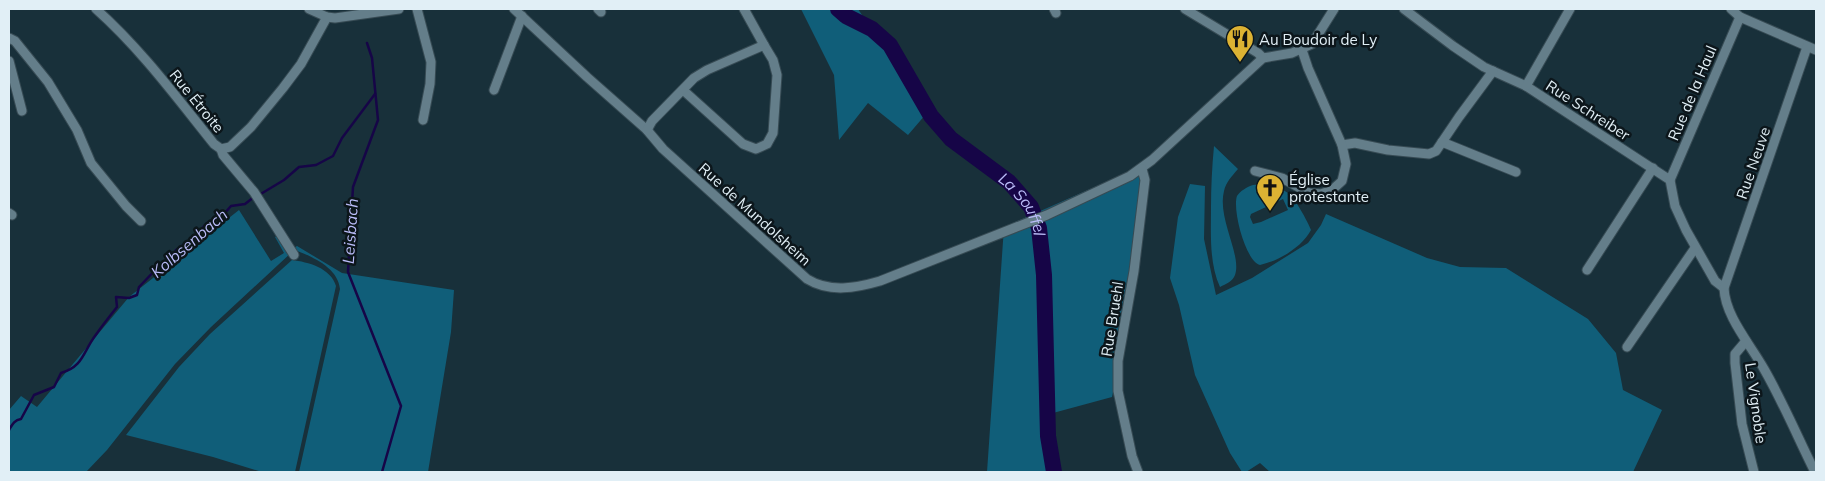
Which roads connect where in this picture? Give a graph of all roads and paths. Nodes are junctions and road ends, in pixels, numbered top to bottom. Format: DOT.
graph roads {
  1 [pos="96,9"];
  2 [pos="309,9"];
  3 [pos="399,9"];
  4 [pos="417,9"];
  5 [pos="514,9"];
  6 [pos="744,9"];
  7 [pos="1185,9"];
  8 [pos="1334,9"];
  9 [pos="1404,9"];
  10 [pos="1570,9"];
  11 [pos="1731,9"];
  12 [pos="522,16"];
  13 [pos="327,17"];
  14 [pos="1740,17"];
  15 [pos="9,38"];
  16 [pos="764,45"];
  17 [pos="1812,48"];
  18 [pos="1302,50"];
  19 [pos="1263,58"];
  20 [pos="9,60"];
  21 [pos="1493,71"];
  22 [pos="1526,86"];
  23 [pos="494,90"];
  24 [pos="683,90"];
  25 [pos="22,111"];
  26 [pos="423,120"];
  27 [pos="647,130"];
  28 [pos="1442,142"];
  29 [pos="1342,145"];
  30 [pos="221,149"];
  31 [pos="1653,168"];
  32 [pos="1142,169"];
  33 [pos="1255,171"];
  34 [pos="1516,172"];
  35 [pos="1670,180"];
  36 [pos="141,221"];
  37 [pos="1695,248"];
  38 [pos="294,255"];
  39 [pos="1587,270"];
  40 [pos="1730,273"];
  41 [pos="1711,274"];
  42 [pos="1724,288"];
  43 [pos="1746,341"];
  44 [pos="1627,347"];
  45 [pos="1138,472"];
  46 [pos="1754,472"];
  47 [pos="1815,472"];
  1 -- 30 [label="street, Rue Étroite"];
  2 -- 13 [label="street"];
  3 -- 13 [label="street"];
  4 -- 26 [label="street"];
  5 -- 12 [label="street, Rue de Mundolsheim"];
  6 -- 16 [label="street"];
  7 -- 19 [label="street"];
  8 -- 18 [label="street"];
  9 -- 21 [label="street, Rue Schreiber"];
  10 -- 22 [label="street"];
  11 -- 14 [label="street"];
  12 -- 23 [label="street"];
  12 -- 27 [label="street, Rue de Mundolsheim"];
  13 -- 30 [label="street, Rue Étroite"];
  14 -- 17 [label="street"];
  14 -- 35 [label="street, Rue de la Haul"];
  15 -- 36 [label="street"];
  16 -- 24 [label="street"];
  16 -- 24 [label="street"];
  17 -- 40 [label="street, Rue Neuve"];
  18 -- 19 [label="street"];
  18 -- 29 [label="street"];
  19 -- 32 [label="street, Rue de Mundolsheim"];
  20 -- 25 [label="street"];
  21 -- 22 [label="street, Rue Schreiber"];
  21 -- 28 [label="street"];
  22 -- 31 [label="street, Rue Schreiber"];
  24 -- 27 [label="street"];
  27 -- 32 [label="street, Rue de Mundolsheim"];
  28 -- 29 [label="street"];
  28 -- 34 [label="street"];
  29 -- 33 [label="street"];
  30 -- 38 [label="street"];
  31 -- 35 [label="street, Rue Schreiber"];
  31 -- 39 [label="street"];
  32 -- 45 [label="street, Rue Bruehl"];
  35 -- 37 [label="street"];
  37 -- 41 [label="street"];
  37 -- 44 [label="street"];
  40 -- 41 [label="street"];
  40 -- 42 [label="street, Rue Neuve"];
  41 -- 42 [label="street"];
  42 -- 43 [label="street"];
  43 -- 46 [label="street, Le Vignoble"];
  43 -- 47 [label="street"];
}
